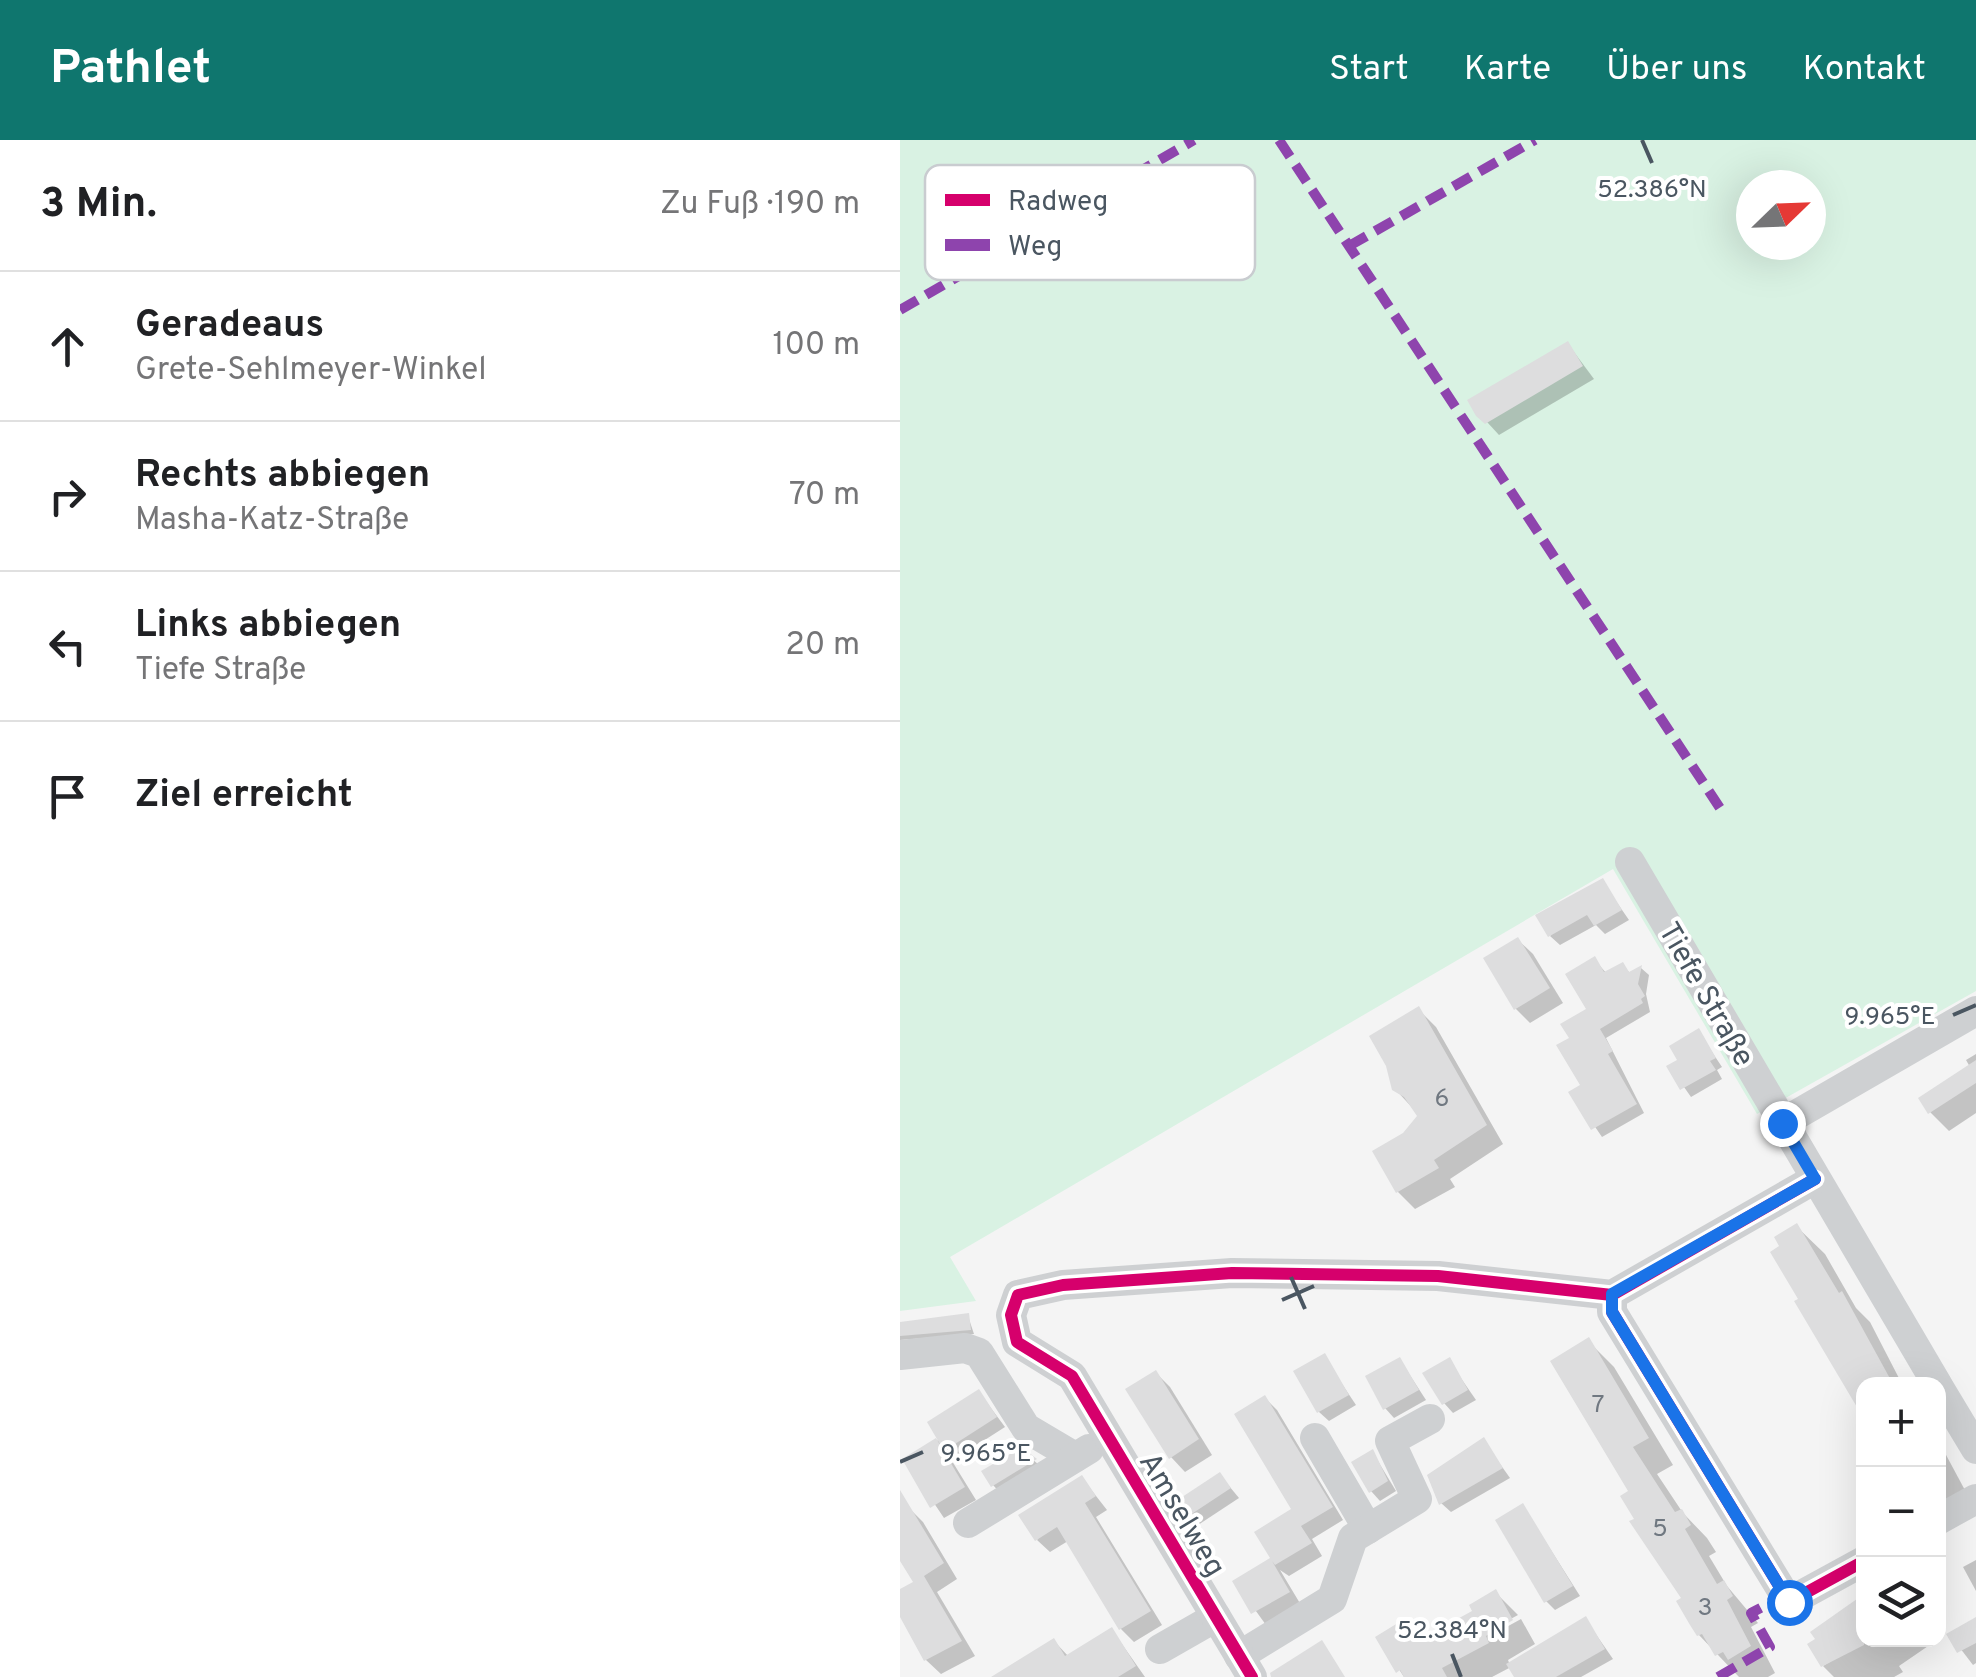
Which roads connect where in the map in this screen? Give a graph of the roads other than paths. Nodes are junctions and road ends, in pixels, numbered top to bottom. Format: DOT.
graph roads {
  1 [pos="1630,862"];
  2 [pos="1976,1011"];
  3 [pos="1782,1123"];
  4 [pos="1815,1179"];
  5 [pos="1612,1294"];
  6 [pos="900,1355"];
  7 [pos="1933,1377"];
  8 [pos="1946,1393"];
  9 [pos="1966,1411"];
  10 [pos="1430,1419"];
  11 [pos="1109,1437"];
  12 [pos="1315,1438"];
  13 [pos="1976,1449"];
  14 [pos="1075,1458"];
  15 [pos="1976,1499"];
  16 [pos="1946,1516"];
  17 [pos="968,1522"];
  18 [pos="1368,1529"];
  19 [pos="1856,1565"];
  20 [pos="1216,1616"];
  21 [pos="1160,1649"];
  22 [pos="1245,1666"];
  1 -- 3 [label="street, Tiefe Straße"];
  2 -- 3 [label="street"];
  3 -- 4 [label="street, Tiefe Straße"];
  4 -- 5 [label="street"];
  4 -- 7 [label="street, Tiefe Straße"];
  5 -- 11 [label="street, Amselweg"];
  5 -- 19 [label="street"];
  6 -- 14 [label="street"];
  8 -- 9 [label="street, Tiefe Straße"];
  9 -- 13 [label="street, Tiefe Straße"];
  10 -- 18 [label="street, Amselweg"];
  11 -- 14 [label="street"];
  11 -- 20 [label="street, Amselweg"];
  12 -- 18 [label="street"];
  14 -- 17 [label="street"];
  15 -- 16 [label="street"];
  18 -- 22 [label="street, Amselweg"];
  20 -- 21 [label="street"];
  20 -- 22 [label="street, Amselweg"];
}
